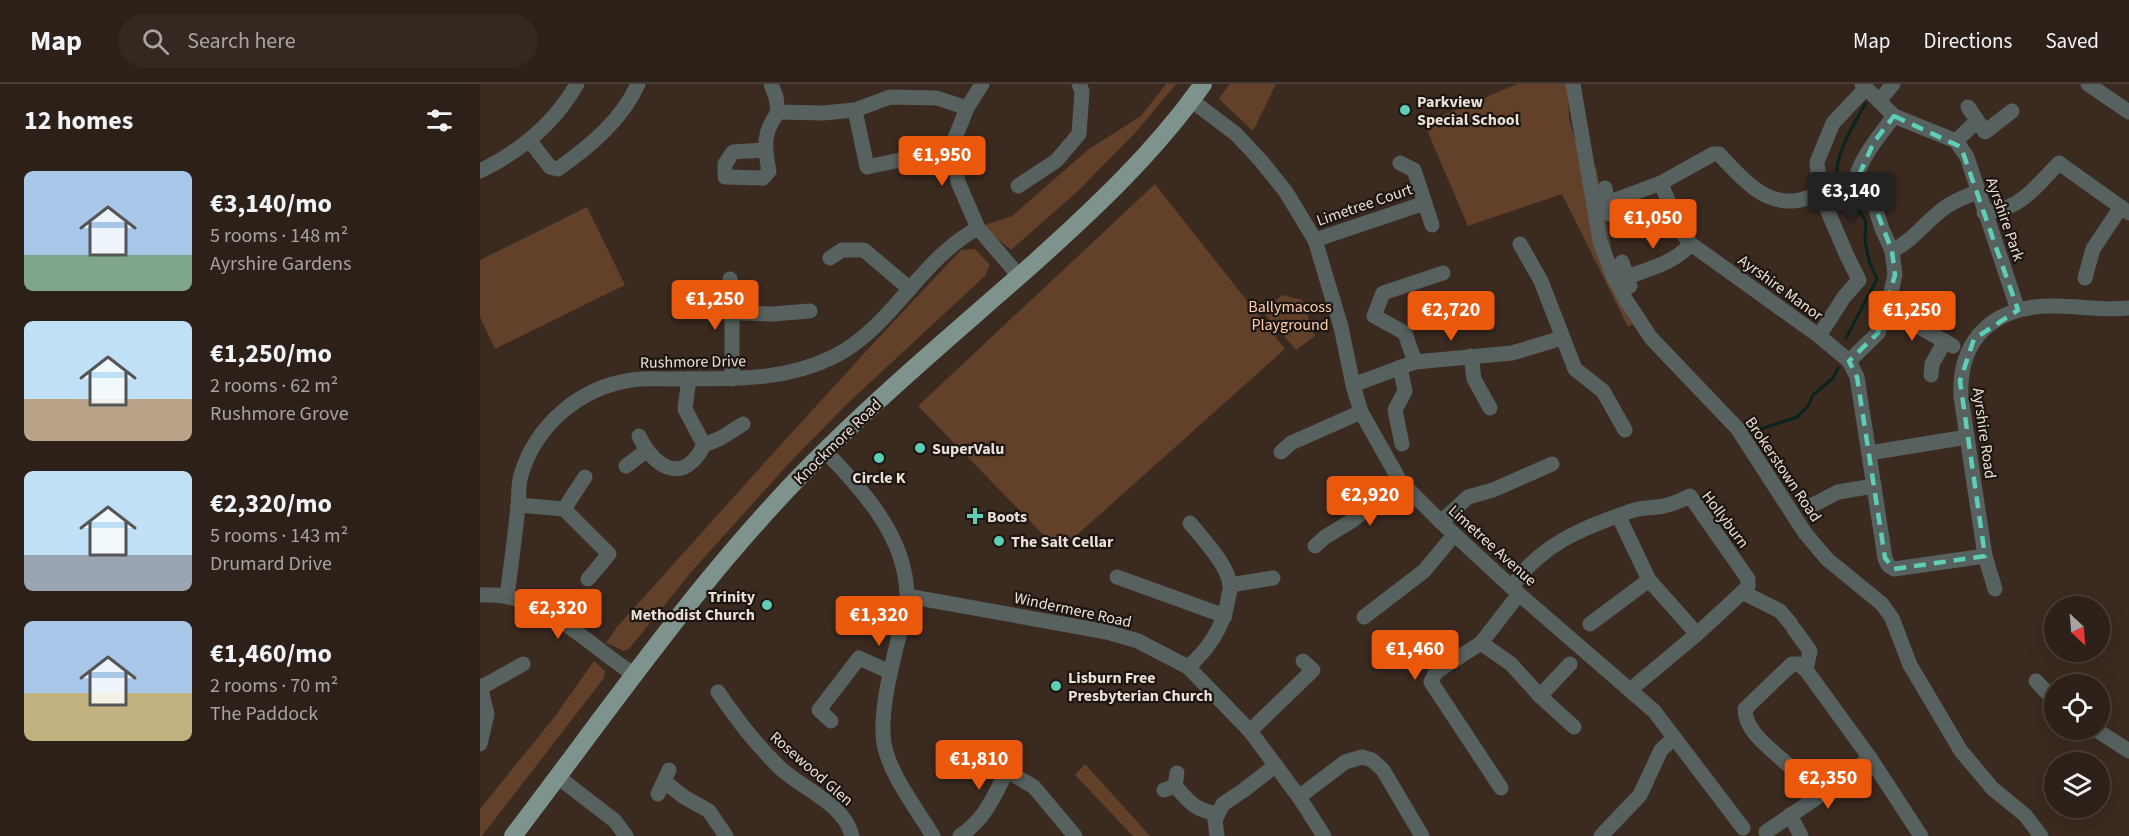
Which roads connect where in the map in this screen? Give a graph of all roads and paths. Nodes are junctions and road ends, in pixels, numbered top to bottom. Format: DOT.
graph roads {
  1 [pos="577,84"];
  2 [pos="638,84"];
  3 [pos="771,84"];
  4 [pos="982,84"];
  5 [pos="1079,84"];
  6 [pos="1203,84"];
  7 [pos="1573,84"];
  8 [pos="1893,84"];
  9 [pos="2088,84"];
  10 [pos="1864,86"];
  11 [pos="888,91"];
  12 [pos="1191,100"];
  13 [pos="1879,100"];
  14 [pos="1968,107"];
  15 [pos="967,108"];
  16 [pos="855,110"];
  17 [pos="2012,111"];
  18 [pos="778,112"];
  19 [pos="2129,112"];
  20 [pos="1894,116"];
  21 [pos="1977,121"];
  22 [pos="530,141"];
  23 [pos="1956,141"];
  24 [pos="764,150"];
  25 [pos="900,160"];
  26 [pos="1401,163"];
  27 [pos="480,171"];
  28 [pos="1661,183"];
  29 [pos="1018,186"];
  30 [pos="1977,192"];
  31 [pos="1820,193"];
  32 [pos="1607,202"];
  33 [pos="1425,203"];
  34 [pos="2125,210"];
  35 [pos="1984,213"];
  36 [pos="1432,225"];
  37 [pos="978,228"];
  38 [pos="1315,240"];
  39 [pos="1520,244"];
  40 [pos="1691,244"];
  41 [pos="1892,251"];
  42 [pos="830,258"];
  43 [pos="1443,273"];
  44 [pos="1019,276"];
  45 [pos="1627,276"];
  46 [pos="2086,278"];
  47 [pos="730,279"];
  48 [pos="910,289"];
  49 [pos="2129,308"];
  50 [pos="1887,309"];
  51 [pos="2018,310"];
  52 [pos="810,311"];
  53 [pos="732,313"];
  54 [pos="1819,336"];
  55 [pos="1562,338"];
  56 [pos="1471,356"];
  57 [pos="1849,361"];
  58 [pos="1407,365"];
  59 [pos="1931,375"];
  60 [pos="689,379"];
  61 [pos="732,379"];
  62 [pos="1353,385"];
  63 [pos="1490,408"];
  64 [pos="1361,412"];
  65 [pos="743,424"];
  66 [pos="1625,430"];
  67 [pos="639,436"];
  68 [pos="1967,437"];
  69 [pos="1402,444"];
  70 [pos="704,445"];
  71 [pos="646,451"];
  72 [pos="825,451"];
  73 [pos="1281,452"];
  74 [pos="1869,453"];
  75 [pos="1552,464"];
  76 [pos="626,466"];
  77 [pos="585,477"];
  78 [pos="1400,481"];
  79 [pos="1874,486"];
  80 [pos="518,505"];
  81 [pos="1809,507"];
  82 [pos="564,509"];
  83 [pos="1618,517"];
  84 [pos="1441,522"];
  85 [pos="1190,523"];
  86 [pos="1454,535"];
  87 [pos="1315,546"];
  88 [pos="1985,556"];
  89 [pos="1117,578"];
  90 [pos="1273,578"];
  91 [pos="588,579"];
  92 [pos="1649,580"];
  93 [pos="1230,585"];
  94 [pos="1995,589"];
  95 [pos="1515,590"];
  96 [pos="1742,592"];
  97 [pos="480,595"];
  98 [pos="507,596"];
  99 [pos="908,596"];
  100 [pos="1225,616"];
  101 [pos="1364,617"];
  102 [pos="1590,624"];
  103 [pos="1697,634"];
  104 [pos="1481,643"];
  105 [pos="1304,661"];
  106 [pos="523,664"];
  107 [pos="1570,664"];
  108 [pos="1188,667"];
  109 [pos="1806,670"];
  110 [pos="890,672"];
  111 [pos="635,675"];
  112 [pos="2036,681"];
  113 [pos="481,686"];
  114 [pos="2044,689"];
  115 [pos="1630,690"];
  116 [pos="1540,696"];
  117 [pos="718,700"];
  118 [pos="831,722"];
  119 [pos="1574,727"];
  120 [pos="1250,731"];
  121 [pos="1674,738"];
  122 [pos="2110,739"];
  123 [pos="480,744"];
  124 [pos="2129,751"];
  125 [pos="1870,758"];
  126 [pos="1276,765"];
  127 [pos="558,777"];
  128 [pos="664,782"];
  129 [pos="1172,783"];
  130 [pos="1502,788"];
  131 [pos="1299,797"];
  132 [pos="1816,798"];
  133 [pos="1216,814"];
  134 [pos="1790,815"];
  135 [pos="1741,832"];
  136 [pos="971,833"];
  137 [pos="1767,834"];
  138 [pos="513,836"];
  139 [pos="626,836"];
  140 [pos="725,836"];
  141 [pos="852,836"];
  142 [pos="933,836"];
  143 [pos="1075,836"];
  144 [pos="1217,836"];
  145 [pos="1324,836"];
  146 [pos="1422,836"];
  147 [pos="1601,836"];
  148 [pos="1801,836"];
  149 [pos="1921,836"];
  150 [pos="2041,836"];
  1 -- 22 [label="street"];
  2 -- 22 [label="street"];
  3 -- 18 [label="street"];
  4 -- 15 [label="street"];
  5 -- 29 [label="street"];
  6 -- 12 [label="main road, Knockmore Road"];
  7 -- 150 [label="street, Brokerstown Road"];
  8 -- 13 [label="street"];
  9 -- 19 [label="street"];
  10 -- 13 [label="street"];
  10 -- 31 [label="street"];
  11 -- 15 [label="street"];
  11 -- 16 [label="street"];
  12 -- 38 [label="street, Limetree Avenue"];
  12 -- 44 [label="main road, Knockmore Road"];
  13 -- 20 [label="street"];
  14 -- 21 [label="street"];
  15 -- 37 [label="street"];
  16 -- 18 [label="street"];
  16 -- 25 [label="street"];
  17 -- 21 [label="street"];
  18 -- 24 [label="street"];
  20 -- 23 [label="street"];
  20 -- 41 [label="street"];
  21 -- 23 [label="street"];
  22 -- 27 [label="street"];
  23 -- 30 [label="street, Ayrshire Park"];
  26 -- 33 [label="street, Limetree Court"];
  28 -- 31 [label="street"];
  28 -- 32 [label="street"];
  28 -- 40 [label="street, Ayrshire Manor"];
  30 -- 35 [label="street, Ayrshire Park"];
  30 -- 41 [label="street"];
  31 -- 54 [label="street"];
  33 -- 36 [label="street, Limetree Court"];
  33 -- 38 [label="street, Limetree Court"];
  34 -- 35 [label="street"];
  34 -- 46 [label="street"];
  35 -- 51 [label="street, Ayrshire Park"];
  37 -- 44 [label="street"];
  37 -- 48 [label="street, Rushmore Drive"];
  38 -- 62 [label="street, Limetree Avenue"];
  39 -- 55 [label="street"];
  40 -- 45 [label="street"];
  40 -- 54 [label="street, Ayrshire Manor"];
  41 -- 50 [label="street"];
  42 -- 48 [label="street"];
  43 -- 58 [label="street"];
  44 -- 72 [label="main road, Knockmore Road"];
  47 -- 53 [label="street"];
  48 -- 61 [label="street, Rushmore Drive"];
  49 -- 51 [label="street, Ayrshire Road"];
  50 -- 57 [label="street"];
  50 -- 59 [label="street"];
  51 -- 68 [label="street, Ayrshire Road"];
  52 -- 53 [label="street"];
  53 -- 61 [label="street"];
  54 -- 57 [label="street, Ayrshire Manor"];
  55 -- 56 [label="street"];
  55 -- 66 [label="street"];
  56 -- 58 [label="street"];
  56 -- 63 [label="street"];
  57 -- 74 [label="street"];
  58 -- 62 [label="street"];
  58 -- 69 [label="street"];
  60 -- 61 [label="street, Rushmore Drive"];
  60 -- 70 [label="street"];
  60 -- 80 [label="street, Rushmore Drive"];
  62 -- 64 [label="street, Limetree Avenue"];
  64 -- 73 [label="street"];
  64 -- 78 [label="street, Limetree Avenue"];
  65 -- 70 [label="street"];
  67 -- 71 [label="street"];
  68 -- 74 [label="street"];
  68 -- 88 [label="street, Ayrshire Road"];
  70 -- 71 [label="street"];
  71 -- 76 [label="street"];
  72 -- 99 [label="street"];
  72 -- 111 [label="main road, Knockmore Road"];
  74 -- 79 [label="street"];
  75 -- 84 [label="street"];
  77 -- 82 [label="street"];
  78 -- 84 [label="street, Limetree Avenue"];
  78 -- 87 [label="street"];
  79 -- 81 [label="street"];
  79 -- 88 [label="street"];
  80 -- 82 [label="street"];
  80 -- 98 [label="street, Rushmore Drive"];
  82 -- 91 [label="street"];
  83 -- 92 [label="street"];
  83 -- 95 [label="street, Hollyburn"];
  83 -- 96 [label="street, Hollyburn"];
  84 -- 86 [label="street, Limetree Avenue"];
  85 -- 93 [label="street"];
  86 -- 95 [label="street, Limetree Avenue"];
  86 -- 101 [label="street"];
  88 -- 94 [label="street, Ayrshire Road"];
  89 -- 100 [label="street"];
  90 -- 93 [label="street"];
  92 -- 102 [label="street"];
  92 -- 103 [label="street"];
  93 -- 100 [label="street"];
  95 -- 104 [label="street, Hollyburn"];
  95 -- 115 [label="street, Limetree Avenue"];
  96 -- 103 [label="street"];
  96 -- 109 [label="street"];
  97 -- 98 [label="street"];
  98 -- 111 [label="street"];
  99 -- 108 [label="street, Windermere Road"];
  99 -- 110 [label="street"];
  100 -- 108 [label="street"];
  103 -- 115 [label="street"];
  104 -- 116 [label="street"];
  104 -- 130 [label="street, Hollyburn"];
  105 -- 120 [label="street"];
  106 -- 113 [label="street"];
  107 -- 116 [label="street"];
  108 -- 120 [label="street, Windermere Road"];
  109 -- 125 [label="street"];
  109 -- 132 [label="street"];
  110 -- 118 [label="street"];
  110 -- 142 [label="street"];
  111 -- 127 [label="main road, Knockmore Road"];
  112 -- 114 [label="street"];
  113 -- 123 [label="street"];
  115 -- 121 [label="street, Limetree Avenue"];
  116 -- 119 [label="street"];
  117 -- 141 [label="street, Rosewood Glen"];
  120 -- 126 [label="street, Windermere Road"];
  121 -- 135 [label="street, Limetree Avenue"];
  121 -- 147 [label="street"];
  122 -- 124 [label="street"];
  125 -- 132 [label="street"];
  125 -- 149 [label="street"];
  126 -- 131 [label="street, Windermere Road"];
  126 -- 133 [label="street"];
  127 -- 138 [label="main road, Knockmore Road"];
  127 -- 139 [label="street"];
  128 -- 140 [label="street"];
  129 -- 133 [label="street"];
  131 -- 145 [label="street, Windermere Road"];
  131 -- 146 [label="street"];
  132 -- 134 [label="street"];
  133 -- 144 [label="street"];
  134 -- 137 [label="street"];
  134 -- 148 [label="street"];
  135 -- 137 [label="street"];
  136 -- 143 [label="street"];
}
